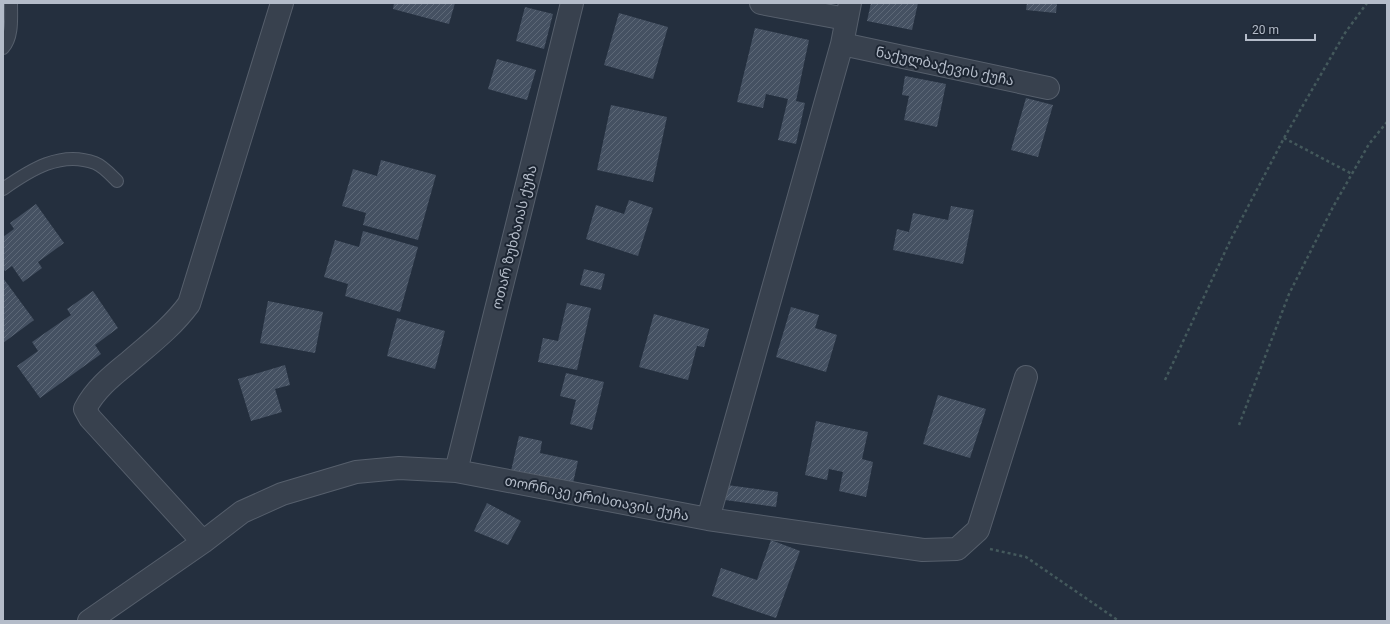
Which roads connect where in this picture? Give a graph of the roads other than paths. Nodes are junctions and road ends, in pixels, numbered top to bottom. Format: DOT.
graph roads {
  1 [pos="11,3"];
  2 [pos="282,3"];
  3 [pos="572,3"];
  4 [pos="761,3"];
  5 [pos="848,11"];
  6 [pos="842,44"];
  7 [pos="3,48"];
  8 [pos="1048,88"];
  9 [pos="117,181"];
  10 [pos="3,189"];
  11 [pos="1026,377"];
  12 [pos="456,471"];
  13 [pos="708,519"];
  14 [pos="202,542"];
  15 [pos="89,621"];
  1 -- 7 [label="lane"];
  2 -- 14 [label="street"];
  3 -- 12 [label="street, ოთარ ზუხბაიას ქუჩა"];
  4 -- 5 [label="street"];
  5 -- 6 [label="street"];
  6 -- 8 [label="street, ნაქულბაქევის ქუჩა"];
  6 -- 13 [label="street"];
  9 -- 10 [label="lane"];
  11 -- 13 [label="street, თორნიკე ერისთავის ქუჩა"];
  12 -- 13 [label="street, თორნიკე ერისთავის ქუჩა"];
  12 -- 14 [label="street, თორნიკე ერისთავის ქუჩა"];
  14 -- 15 [label="street, თორნიკე ერისთავის ქუჩა"];
}
